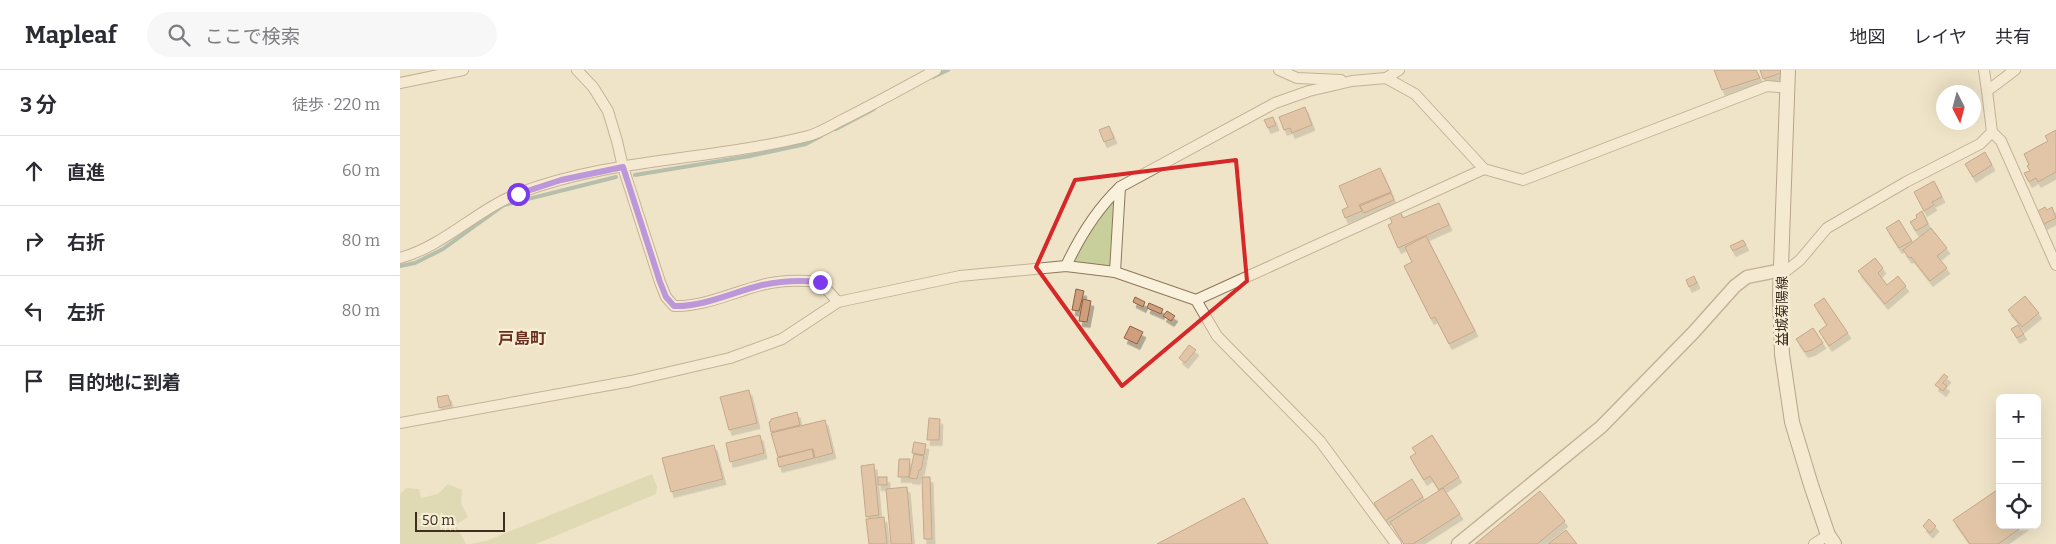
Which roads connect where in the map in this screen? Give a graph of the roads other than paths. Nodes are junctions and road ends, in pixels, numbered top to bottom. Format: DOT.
graph roads {
  1 [pos="463,70"];
  2 [pos="577,70"];
  3 [pos="936,70"];
  4 [pos="1279,70"];
  5 [pos="1399,70"];
  6 [pos="1788,70"];
  7 [pos="1984,70"];
  8 [pos="2015,70"];
  9 [pos="1386,78"];
  10 [pos="1352,81"];
  11 [pos="400,83"];
  12 [pos="1788,88"];
  13 [pos="1987,91"];
  14 [pos="1992,132"];
  15 [pos="623,167"];
  16 [pos="1484,169"];
  17 [pos="1120,187"];
  18 [pos="400,258"];
  19 [pos="2056,264"];
  20 [pos="1066,266"];
  21 [pos="1115,272"];
  22 [pos="1781,273"];
  23 [pos="1196,300"];
  24 [pos="838,302"];
  25 [pos="400,423"];
  26 [pos="1831,540"];
  27 [pos="1396,544"];
  28 [pos="1458,544"];
  29 [pos="1814,544"];
  1 -- 11 [label="street"];
  2 -- 15 [label="street"];
  3 -- 15 [label="street"];
  4 -- 10 [label="street"];
  5 -- 9 [label="street"];
  6 -- 12 [label="main road, 益城菊陽線"];
  7 -- 13 [label="street"];
  8 -- 13 [label="street"];
  9 -- 10 [label="street"];
  9 -- 16 [label="street"];
  10 -- 17 [label="street"];
  12 -- 16 [label="street"];
  12 -- 22 [label="main road, 益城菊陽線"];
  13 -- 14 [label="street"];
  14 -- 19 [label="street"];
  14 -- 22 [label="street"];
  15 -- 18 [label="street"];
  15 -- 24 [label="street"];
  16 -- 23 [label="street"];
  17 -- 20 [label="street"];
  17 -- 21 [label="street"];
  20 -- 21 [label="street"];
  20 -- 24 [label="street"];
  21 -- 23 [label="street"];
  22 -- 26 [label="main road, 益城菊陽線"];
  22 -- 28 [label="street"];
  23 -- 27 [label="street"];
  24 -- 25 [label="street"];
  26 -- 29 [label="street"];
}
